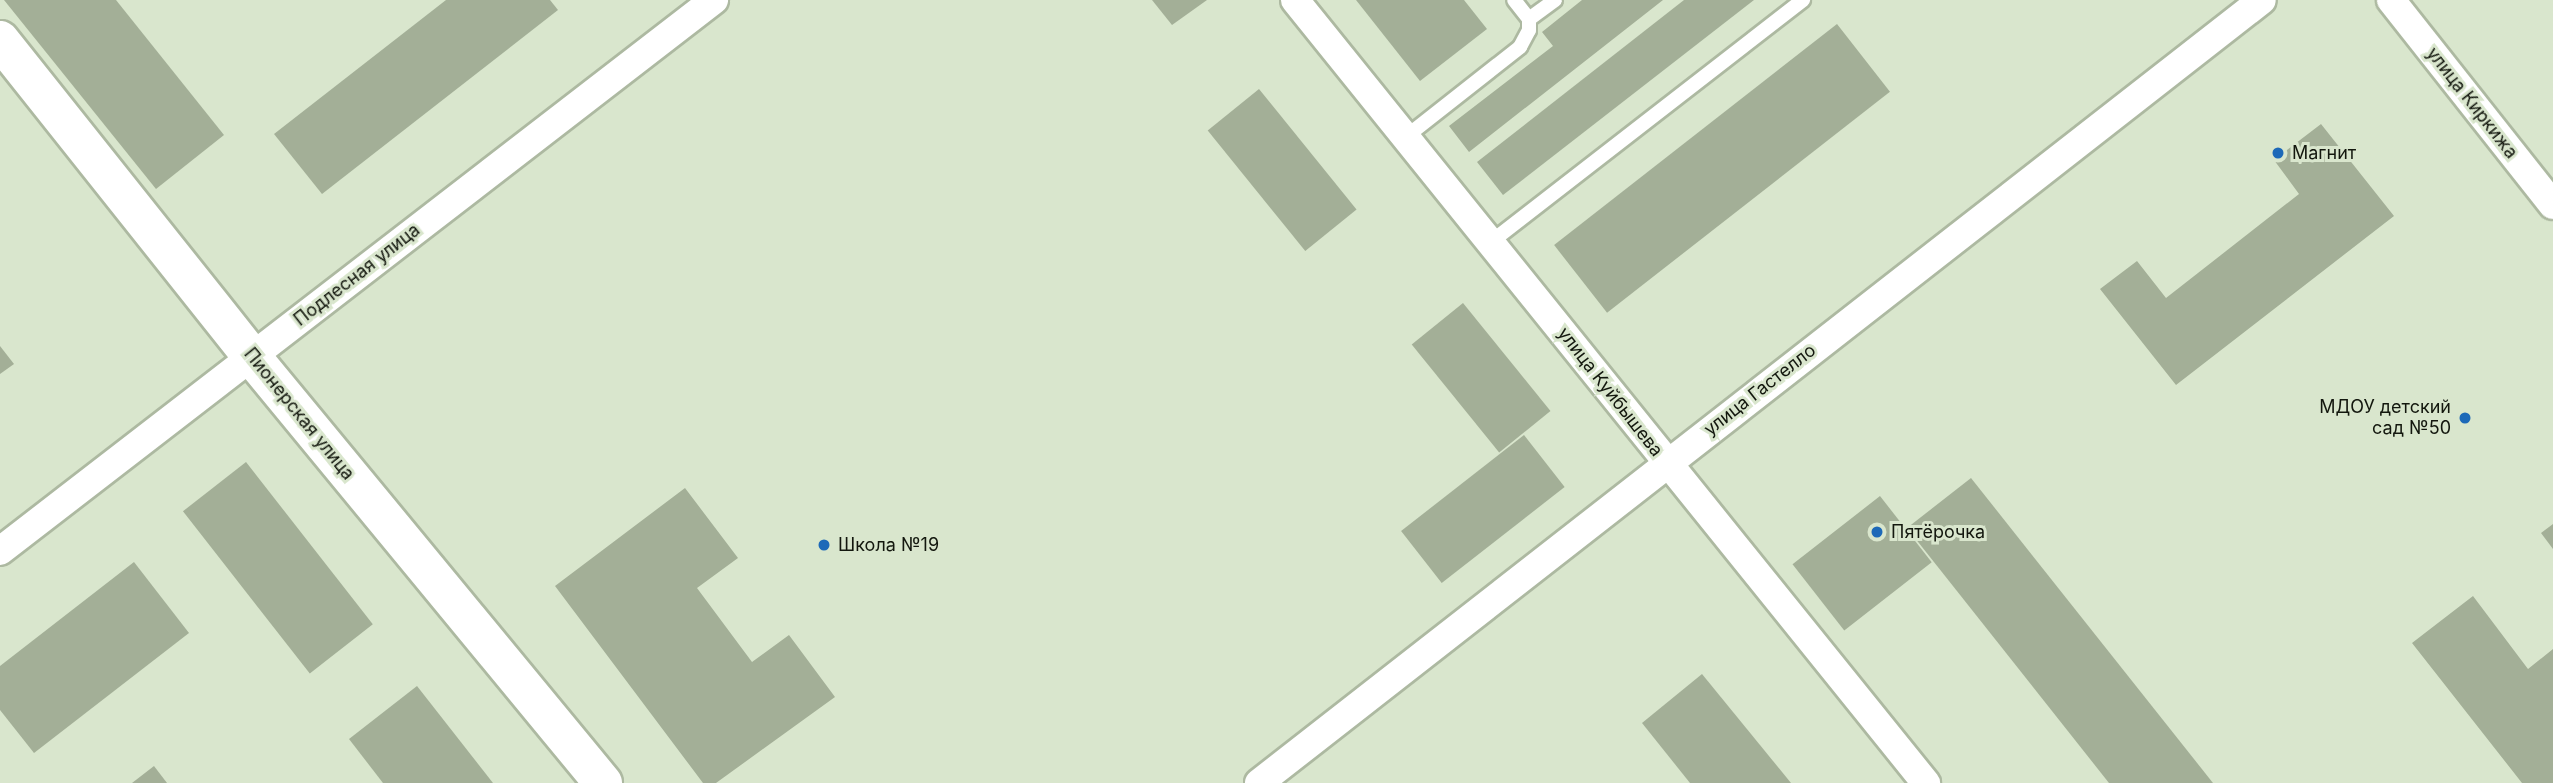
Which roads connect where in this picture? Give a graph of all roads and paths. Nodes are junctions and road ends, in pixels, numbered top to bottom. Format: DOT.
graph roads {
  1 [pos="714,0"];
  2 [pos="1295,0"];
  3 [pos="1514,0"];
  4 [pos="1555,0"];
  5 [pos="1802,0"];
  6 [pos="2262,0"];
  7 [pos="2390,0"];
  8 [pos="1529,19"];
  9 [pos="0,40"];
  10 [pos="1407,136"];
  11 [pos="2553,205"];
  12 [pos="1491,242"];
  13 [pos="251,357"];
  14 [pos="1666,463"];
  15 [pos="0,551"];
  16 [pos="603,783"];
  17 [pos="1259,783"];
  18 [pos="1926,783"];
  1 -- 13 [label="street, Подлесная улица"];
  2 -- 10 [label="street, улица Куйбышева"];
  3 -- 8 [label="lane"];
  4 -- 8 [label="lane"];
  5 -- 12 [label="lane"];
  6 -- 14 [label="street, улица Гастелло"];
  7 -- 11 [label="street, улица Киркижа"];
  8 -- 10 [label="lane"];
  9 -- 13 [label="street, Пионерская улица"];
  10 -- 12 [label="street, улица Куйбышева"];
  12 -- 14 [label="street, улица Куйбышева"];
  13 -- 15 [label="street, Подлесная улица"];
  13 -- 16 [label="street, Пионерская улица"];
  14 -- 17 [label="street, улица Гастелло"];
  14 -- 18 [label="street, улица Куйбышева"];
}
